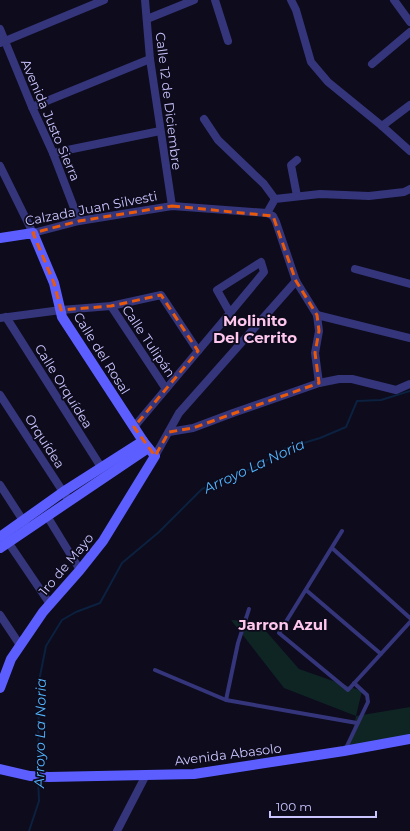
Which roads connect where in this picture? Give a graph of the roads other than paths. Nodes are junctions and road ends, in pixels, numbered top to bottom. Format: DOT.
graph roads {
  1 [pos="104,0"];
  2 [pos="145,0"];
  3 [pos="194,0"];
  4 [pos="215,0"];
  5 [pos="291,0"];
  6 [pos="394,0"];
  7 [pos="147,19"];
  8 [pos="410,22"];
  9 [pos="0,29"];
  10 [pos="410,32"];
  11 [pos="228,41"];
  12 [pos="2,42"];
  13 [pos="150,59"];
  14 [pos="372,64"];
  15 [pos="410,104"];
  16 [pos="32,107"];
  17 [pos="204,118"];
  18 [pos="382,126"];
  19 [pos="160,131"];
  20 [pos="410,151"];
  21 [pos="53,153"];
  22 [pos="297,160"];
  23 [pos="0,166"];
  24 [pos="407,191"];
  25 [pos="297,196"];
  26 [pos="275,199"];
  27 [pos="410,200"];
  28 [pos="172,206"];
  29 [pos="267,213"];
  30 [pos="80,221"];
  31 [pos="33,233"];
  32 [pos="0,238"];
  33 [pos="355,269"];
  34 [pos="296,281"];
  35 [pos="410,284"];
  36 [pos="111,306"];
  37 [pos="61,310"];
  38 [pos="230,313"];
  39 [pos="317,315"];
  40 [pos="3,318"];
  41 [pos="410,338"];
  42 [pos="198,350"];
  43 [pos="319,384"];
  44 [pos="410,384"];
  45 [pos="166,389"];
  46 [pos="0,395"];
  47 [pos="134,427"];
  48 [pos="169,432"];
  49 [pos="145,444"];
  50 [pos="155,456"];
  51 [pos="101,467"];
  52 [pos="0,485"];
  53 [pos="63,492"];
  54 [pos="69,501"];
  55 [pos="47,516"];
  56 [pos="26,524"];
  57 [pos="342,531"];
  58 [pos="3,542"];
  59 [pos="332,548"];
  60 [pos="80,570"];
  61 [pos="306,590"];
  62 [pos="50,604"];
  63 [pos="249,609"];
  64 [pos="0,615"];
  65 [pos="410,618"];
  66 [pos="410,622"];
  67 [pos="20,645"];
  68 [pos="380,654"];
  69 [pos="155,670"];
  70 [pos="354,683"];
  71 [pos="0,688"];
  72 [pos="226,700"];
  73 [pos="357,723"];
  74 [pos="410,739"];
  75 [pos="344,751"];
  76 [pos="0,769"];
  77 [pos="146,775"];
  78 [pos="116,831"];
  1 -- 12 [label="street"];
  2 -- 7 [label="street, Calle 12 de Diciembre"];
  3 -- 7 [label="street"];
  4 -- 11 [label="street"];
  5 -- 18 [label="street"];
  6 -- 8 [label="street"];
  7 -- 13 [label="street, Calle 12 de Diciembre"];
  9 -- 12 [label="street, Avenida Justo Sierra"];
  10 -- 14 [label="street"];
  12 -- 16 [label="street, Avenida Justo Sierra"];
  13 -- 16 [label="street"];
  13 -- 19 [label="street, Calle 12 de Diciembre"];
  15 -- 18 [label="street"];
  16 -- 21 [label="street, Avenida Justo Sierra"];
  17 -- 26 [label="street"];
  18 -- 20 [label="street"];
  19 -- 21 [label="street"];
  19 -- 28 [label="street, Calle 12 de Diciembre"];
  21 -- 30 [label="street, Avenida Justo Sierra"];
  22 -- 25 [label="street"];
  23 -- 31 [label="street"];
  24 -- 25 [label="street"];
  24 -- 27 [label="street"];
  25 -- 26 [label="street"];
  26 -- 29 [label="street"];
  28 -- 29 [label="street, Calzada Juan Silvesti"];
  28 -- 30 [label="street, Calzada Juan Silvesti"];
  29 -- 34 [label="street"];
  30 -- 31 [label="street, Calzada Juan Silvesti"];
  31 -- 32 [label="street, Calzada Juan Silvesti"];
  31 -- 37 [label="street, Calle del Rosal"];
  33 -- 35 [label="street"];
  34 -- 39 [label="street"];
  34 -- 48 [label="street"];
  36 -- 37 [label="street"];
  36 -- 42 [label="street"];
  36 -- 45 [label="street, Calle Tulipán"];
  37 -- 40 [label="street"];
  37 -- 47 [label="street, Calle del Rosal"];
  38 -- 38 [label="street"];
  38 -- 42 [label="street"];
  39 -- 41 [label="street"];
  39 -- 43 [label="street"];
  40 -- 51 [label="street, Calle Orquídea"];
  42 -- 45 [label="street"];
  43 -- 44 [label="street"];
  43 -- 48 [label="street"];
  45 -- 47 [label="street"];
  46 -- 53 [label="street, Orquídea"];
  47 -- 49 [label="street, Calle del Rosal"];
  48 -- 50 [label="street"];
  49 -- 50 [label="street, Calle del Rosal"];
  49 -- 51 [label="street"];
  49 -- 54 [label="street"];
  50 -- 60 [label="street, 1ro de Mayo"];
  51 -- 53 [label="street"];
  52 -- 56 [label="street"];
  53 -- 54 [label="street, Orquídea"];
  53 -- 56 [label="street"];
  54 -- 55 [label="street"];
  55 -- 56 [label="street"];
  55 -- 60 [label="street"];
  56 -- 58 [label="street"];
  57 -- 59 [label="lane"];
  58 -- 62 [label="street"];
  59 -- 61 [label="lane"];
  59 -- 65 [label="lane"];
  60 -- 62 [label="street, 1ro de Mayo"];
  61 -- 68 [label="lane"];
  61 -- 70 [label="lane"];
  62 -- 67 [label="street, 1ro de Mayo"];
  63 -- 72 [label="lane"];
  64 -- 67 [label="street"];
  66 -- 68 [label="lane"];
  67 -- 71 [label="street, 1ro de Mayo"];
  68 -- 70 [label="lane"];
  69 -- 72 [label="lane"];
  70 -- 73 [label="lane"];
  72 -- 73 [label="lane"];
  73 -- 75 [label="lane"];
  74 -- 75 [label="street, Avenida Abasolo"];
  75 -- 77 [label="street, Avenida Abasolo"];
  76 -- 77 [label="street, Avenida Abasolo"];
  77 -- 78 [label="street"];
}
